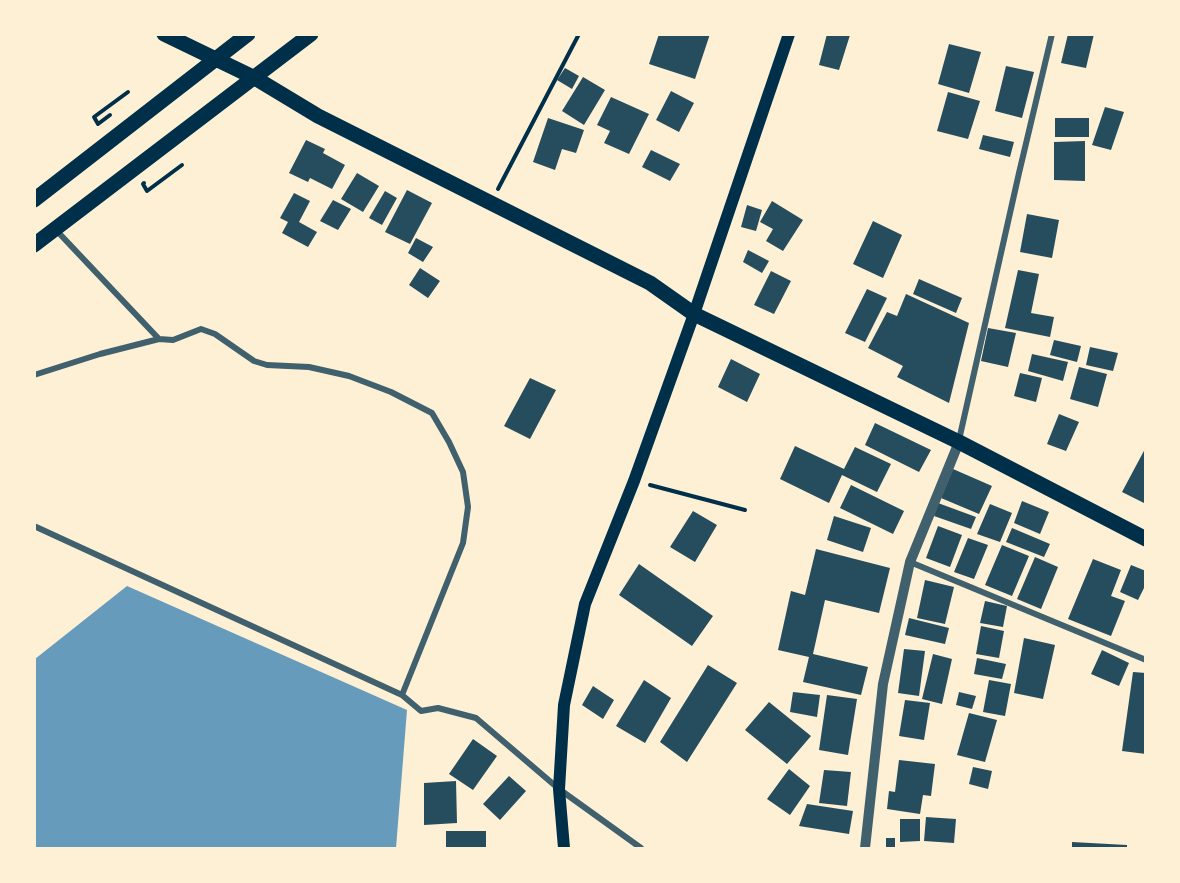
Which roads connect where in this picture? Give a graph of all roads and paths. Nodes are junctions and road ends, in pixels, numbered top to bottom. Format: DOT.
graph roads {
  1 [pos="164,34"];
  2 [pos="248,34"];
  3 [pos="311,34"];
  4 [pos="579,34"];
  5 [pos="789,34"];
  6 [pos="1053,34"];
  7 [pos="215,59"];
  8 [pos="255,78"];
  9 [pos="128,92"];
  10 [pos="117,111"];
  11 [pos="182,165"];
  12 [pos="152,178"];
  13 [pos="34,200"];
  14 [pos="491,203"];
  15 [pos="56,229"];
  16 [pos="34,245"];
  17 [pos="694,314"];
  18 [pos="159,339"];
  19 [pos="34,375"];
  20 [pos="959,442"];
  21 [pos="634,481"];
  22 [pos="745,510"];
  23 [pos="34,526"];
  24 [pos="1146,539"];
  25 [pos="910,562"];
  26 [pos="1146,660"];
  27 [pos="402,695"];
  28 [pos="559,789"];
  29 [pos="564,849"];
  30 [pos="642,849"];
  31 [pos="866,849"];
  1 -- 7 [label="main road"];
  2 -- 7 [label="main road"];
  3 -- 8 [label="main road"];
  4 -- 14 [label="path"];
  5 -- 17 [label="main road"];
  6 -- 20 [label="street"];
  7 -- 8 [label="main road"];
  7 -- 13 [label="main road"];
  8 -- 14 [label="main road"];
  8 -- 15 [label="main road"];
  9 -- 10 [label="path"];
  11 -- 12 [label="path"];
  14 -- 17 [label="main road"];
  15 -- 16 [label="main road"];
  15 -- 18 [label="street"];
  17 -- 20 [label="main road"];
  17 -- 21 [label="main road"];
  18 -- 19 [label="street"];
  18 -- 27 [label="street"];
  20 -- 24 [label="main road"];
  20 -- 25 [label="street"];
  21 -- 22 [label="path"];
  21 -- 28 [label="main road"];
  23 -- 27 [label="street"];
  25 -- 26 [label="street"];
  25 -- 31 [label="street"];
  27 -- 28 [label="street"];
  28 -- 29 [label="main road"];
  28 -- 30 [label="street"];
}
